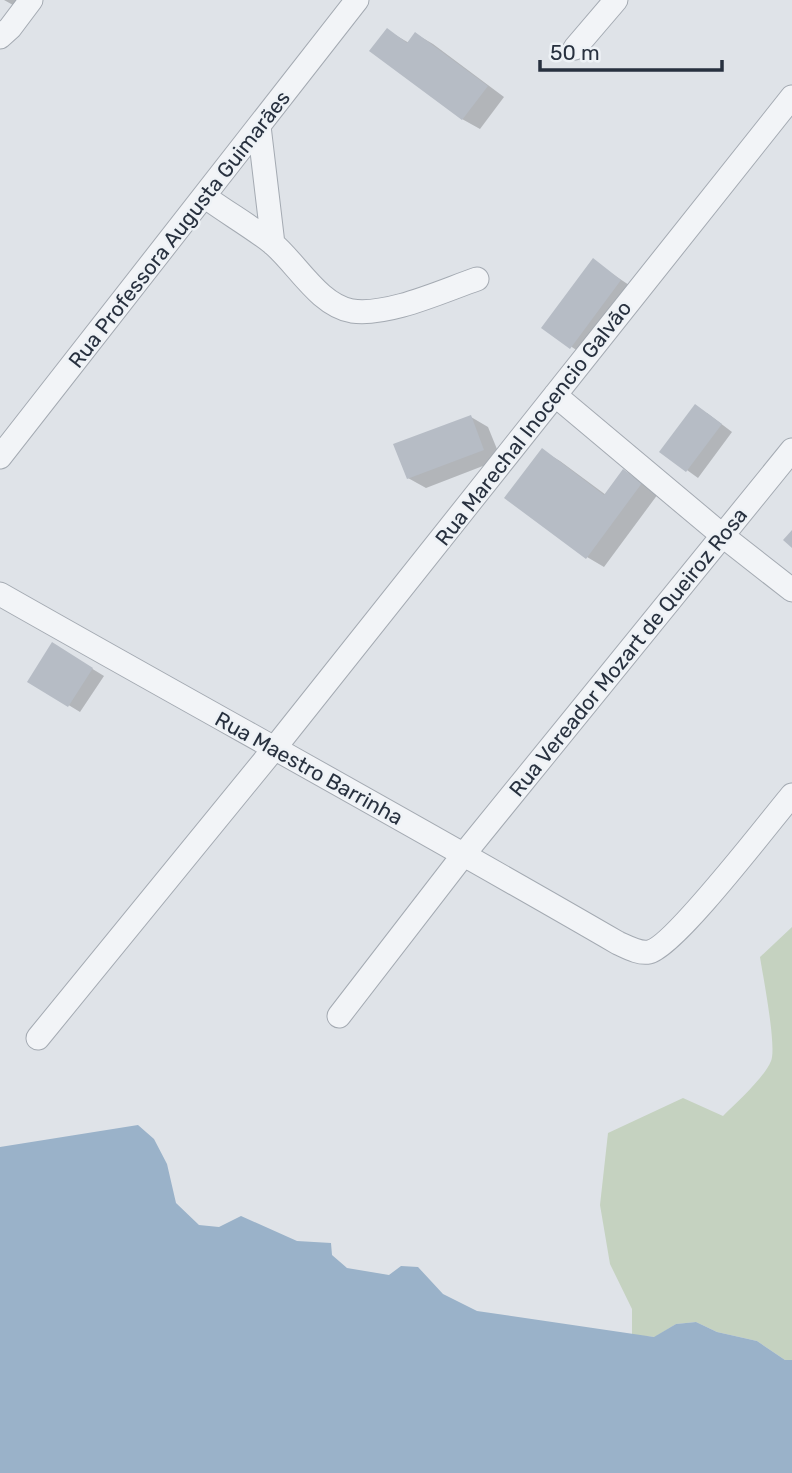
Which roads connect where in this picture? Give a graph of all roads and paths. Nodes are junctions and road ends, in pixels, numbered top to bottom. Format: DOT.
graph roads {
  1 [pos="31,0"];
  2 [pos="357,0"];
  3 [pos="616,0"];
  4 [pos="5,33"];
  5 [pos="575,48"];
  6 [pos="792,97"];
  7 [pos="260,126"];
  8 [pos="204,197"];
  9 [pos="273,244"];
  10 [pos="477,279"];
  11 [pos="555,395"];
  12 [pos="792,450"];
  13 [pos="0,457"];
  14 [pos="723,536"];
  15 [pos="792,590"];
  16 [pos="0,594"];
  17 [pos="273,750"];
  18 [pos="792,794"];
  19 [pos="464,854"];
  20 [pos="339,1016"];
  21 [pos="38,1038"];
  1 -- 4 [label="street"];
  2 -- 7 [label="street, Rua Professora Augusta Guimarães"];
  3 -- 5 [label="street"];
  6 -- 11 [label="street, Rua Marechal Inocencio Galvão"];
  7 -- 8 [label="street, Rua Professora Augusta Guimarães"];
  7 -- 9 [label="street"];
  8 -- 9 [label="street"];
  8 -- 13 [label="street, Rua Professora Augusta Guimarães"];
  9 -- 10 [label="street"];
  11 -- 14 [label="street"];
  11 -- 17 [label="street, Rua Marechal Inocencio Galvão"];
  12 -- 14 [label="street, Rua Vereador Mozart de Queiroz Rosa"];
  14 -- 15 [label="street"];
  14 -- 19 [label="street, Rua Vereador Mozart de Queiroz Rosa"];
  16 -- 17 [label="street, Rua Maestro Barrinha"];
  17 -- 19 [label="street, Rua Maestro Barrinha"];
  17 -- 21 [label="street, Rua Marechal Inocencio Galvão"];
  18 -- 19 [label="street, Rua Maestro Barrinha"];
  19 -- 20 [label="street, Rua Vereador Mozart de Queiroz Rosa"];
}
